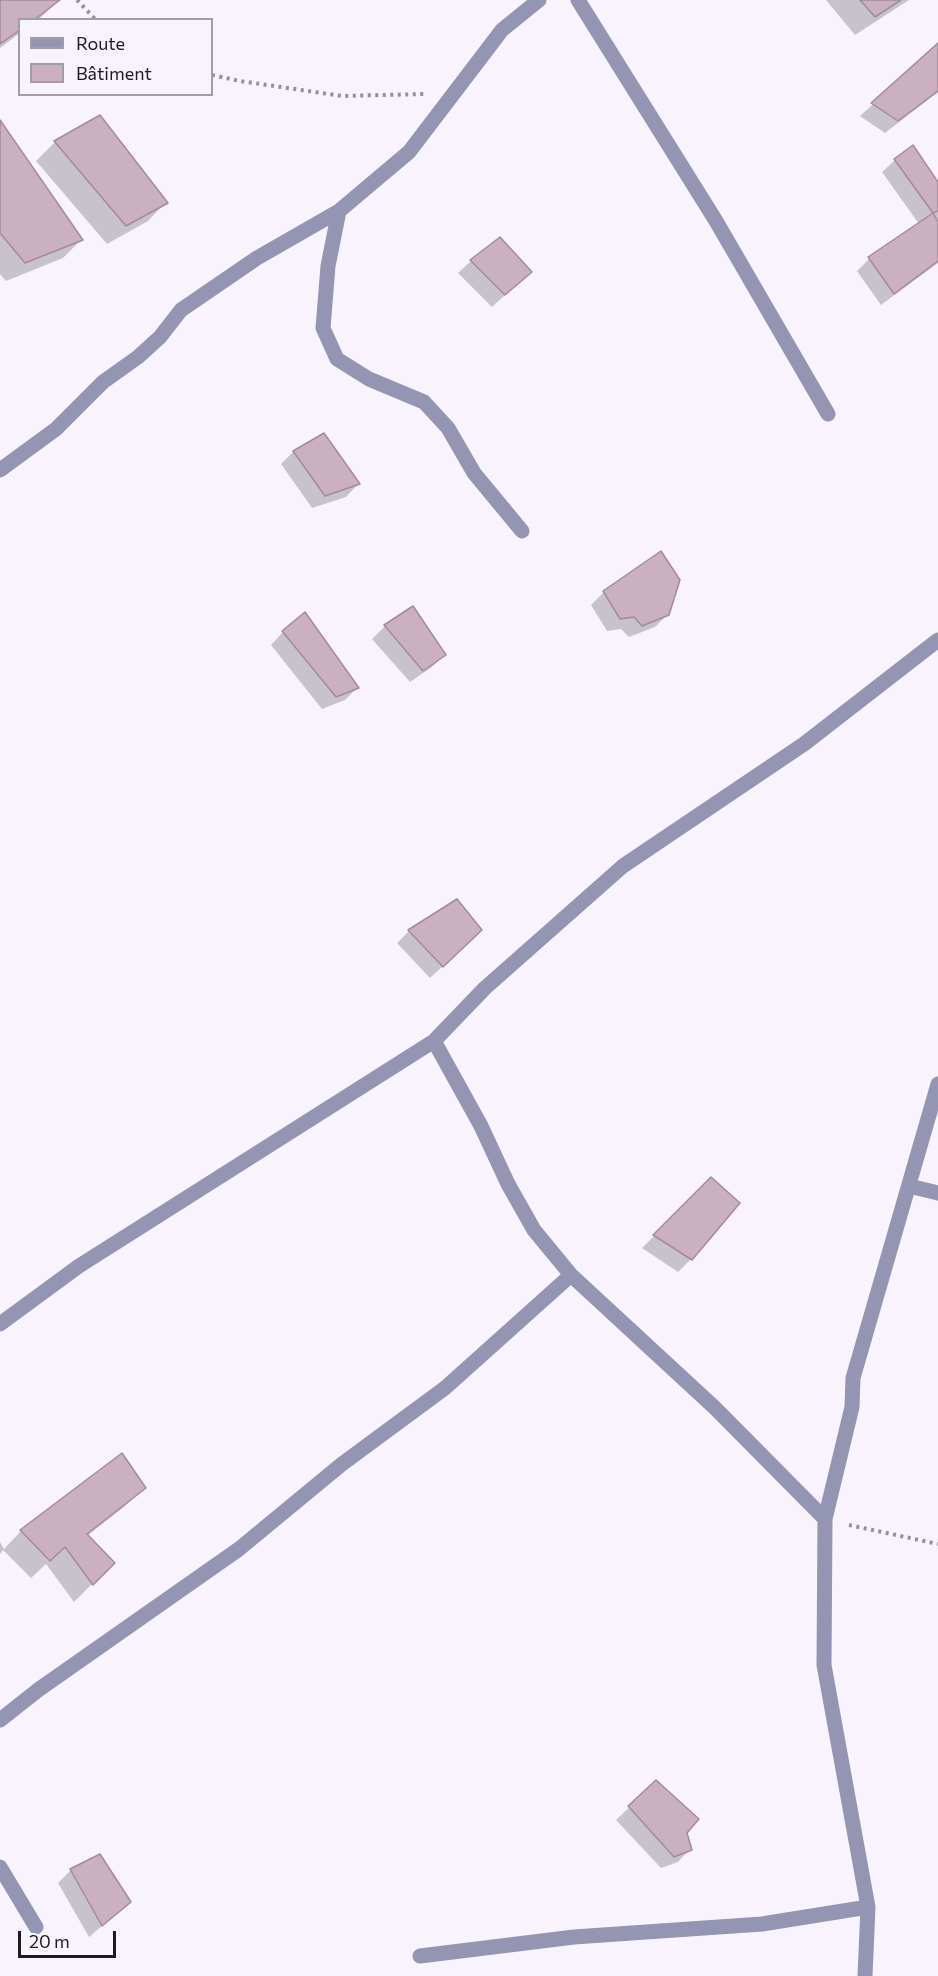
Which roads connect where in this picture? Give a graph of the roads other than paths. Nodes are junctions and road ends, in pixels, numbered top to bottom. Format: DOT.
graph roads {
  1 [pos="539,0"];
  2 [pos="578,0"];
  3 [pos="339,211"];
  4 [pos="828,414"];
  5 [pos="0,470"];
  6 [pos="522,531"];
  7 [pos="938,640"];
  8 [pos="434,1041"];
  9 [pos="938,1084"];
  10 [pos="909,1186"];
  11 [pos="938,1192"];
  12 [pos="571,1275"];
  13 [pos="0,1324"];
  14 [pos="825,1519"];
  15 [pos="0,1720"];
  16 [pos="0,1868"];
  17 [pos="868,1907"];
  18 [pos="36,1927"];
  19 [pos="420,1956"];
  20 [pos="865,1976"];
  1 -- 3 [label="street"];
  2 -- 4 [label="street"];
  3 -- 5 [label="street"];
  3 -- 6 [label="street"];
  7 -- 8 [label="street"];
  8 -- 12 [label="street"];
  8 -- 13 [label="street"];
  9 -- 10 [label="street"];
  10 -- 11 [label="street"];
  10 -- 14 [label="street"];
  12 -- 14 [label="street"];
  12 -- 15 [label="street"];
  14 -- 17 [label="street"];
  16 -- 18 [label="street"];
  17 -- 19 [label="street"];
  17 -- 20 [label="street"];
}
